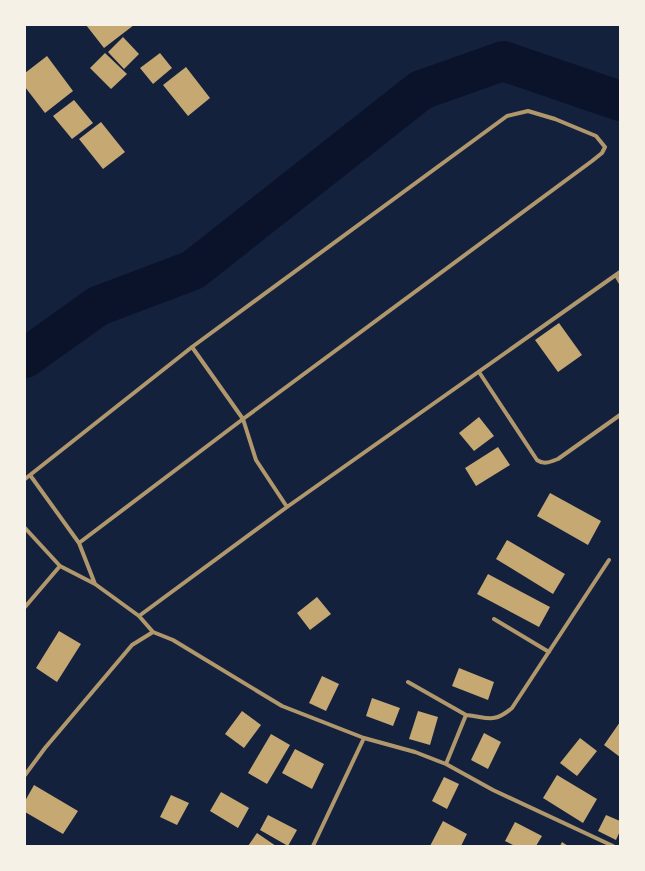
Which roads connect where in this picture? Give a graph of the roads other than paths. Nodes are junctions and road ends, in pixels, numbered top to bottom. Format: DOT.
graph roads {
  1 [pos="618,273"];
  2 [pos="620,282"];
  3 [pos="192,347"];
  4 [pos="479,372"];
  5 [pos="620,415"];
  6 [pos="243,418"];
  7 [pos="30,475"];
  8 [pos="25,479"];
  9 [pos="287,508"];
  10 [pos="25,528"];
  11 [pos="79,544"];
  12 [pos="609,560"];
  13 [pos="60,566"];
  14 [pos="95,584"];
  15 [pos="25,607"];
  16 [pos="139,616"];
  17 [pos="494,618"];
  18 [pos="153,632"];
  19 [pos="549,652"];
  20 [pos="408,682"];
  21 [pos="466,715"];
  22 [pos="364,738"];
  23 [pos="446,764"];
  24 [pos="25,775"];
  25 [pos="313,846"];
  26 [pos="613,846"];
  1 -- 2 [label="street"];
  1 -- 4 [label="street"];
  3 -- 6 [label="street"];
  3 -- 6 [label="street"];
  3 -- 7 [label="street"];
  4 -- 5 [label="street"];
  4 -- 9 [label="street"];
  6 -- 9 [label="street"];
  6 -- 11 [label="street"];
  7 -- 8 [label="street"];
  7 -- 11 [label="street"];
  9 -- 16 [label="street"];
  10 -- 13 [label="street"];
  11 -- 14 [label="street"];
  12 -- 19 [label="street"];
  13 -- 14 [label="street"];
  13 -- 15 [label="street"];
  14 -- 16 [label="street"];
  16 -- 18 [label="street"];
  17 -- 19 [label="street"];
  18 -- 22 [label="street"];
  18 -- 24 [label="street"];
  19 -- 21 [label="street"];
  20 -- 21 [label="street"];
  21 -- 23 [label="street"];
  22 -- 23 [label="street"];
  22 -- 25 [label="street"];
  23 -- 26 [label="street"];
}
